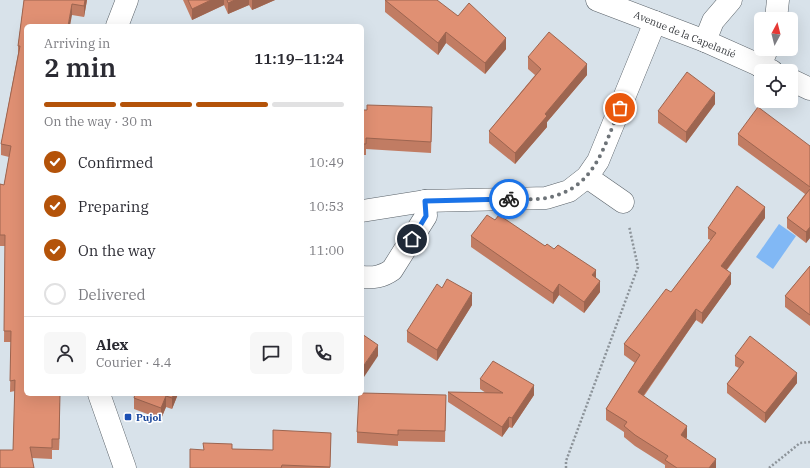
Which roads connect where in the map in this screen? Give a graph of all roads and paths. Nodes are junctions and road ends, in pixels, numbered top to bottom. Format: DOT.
graph roads {
  1 [pos="127,0"];
  2 [pos="597,0"];
  3 [pos="731,0"];
  4 [pos="778,0"];
  5 [pos="777,12"];
  6 [pos="655,22"];
  7 [pos="118,24"];
  8 [pos="705,41"];
  9 [pos="766,62"];
  10 [pos="798,83"];
  11 [pos="810,89"];
  12 [pos="587,177"];
  13 [pos="425,201"];
  14 [pos="624,202"];
  15 [pos="364,211"];
  16 [pos="364,277"];
  17 [pos="100,396"];
  18 [pos="810,442"];
  19 [pos="125,468"];
  20 [pos="566,468"];
  21 [pos="768,468"];
  1 -- 7 [label="street"];
  2 -- 6 [label="street, Avenue de la Capelanié"];
  3 -- 8 [label="street"];
  4 -- 5 [label="street"];
  6 -- 8 [label="street, Avenue de la Capelanié"];
  6 -- 12 [label="street"];
  8 -- 9 [label="street, Avenue de la Capelanié"];
  10 -- 11 [label="street"];
  12 -- 13 [label="street"];
  12 -- 14 [label="street"];
  13 -- 15 [label="street"];
  13 -- 16 [label="street"];
  14 -- 20 [label="path"];
  17 -- 19 [label="street"];
  18 -- 21 [label="path"];
}
